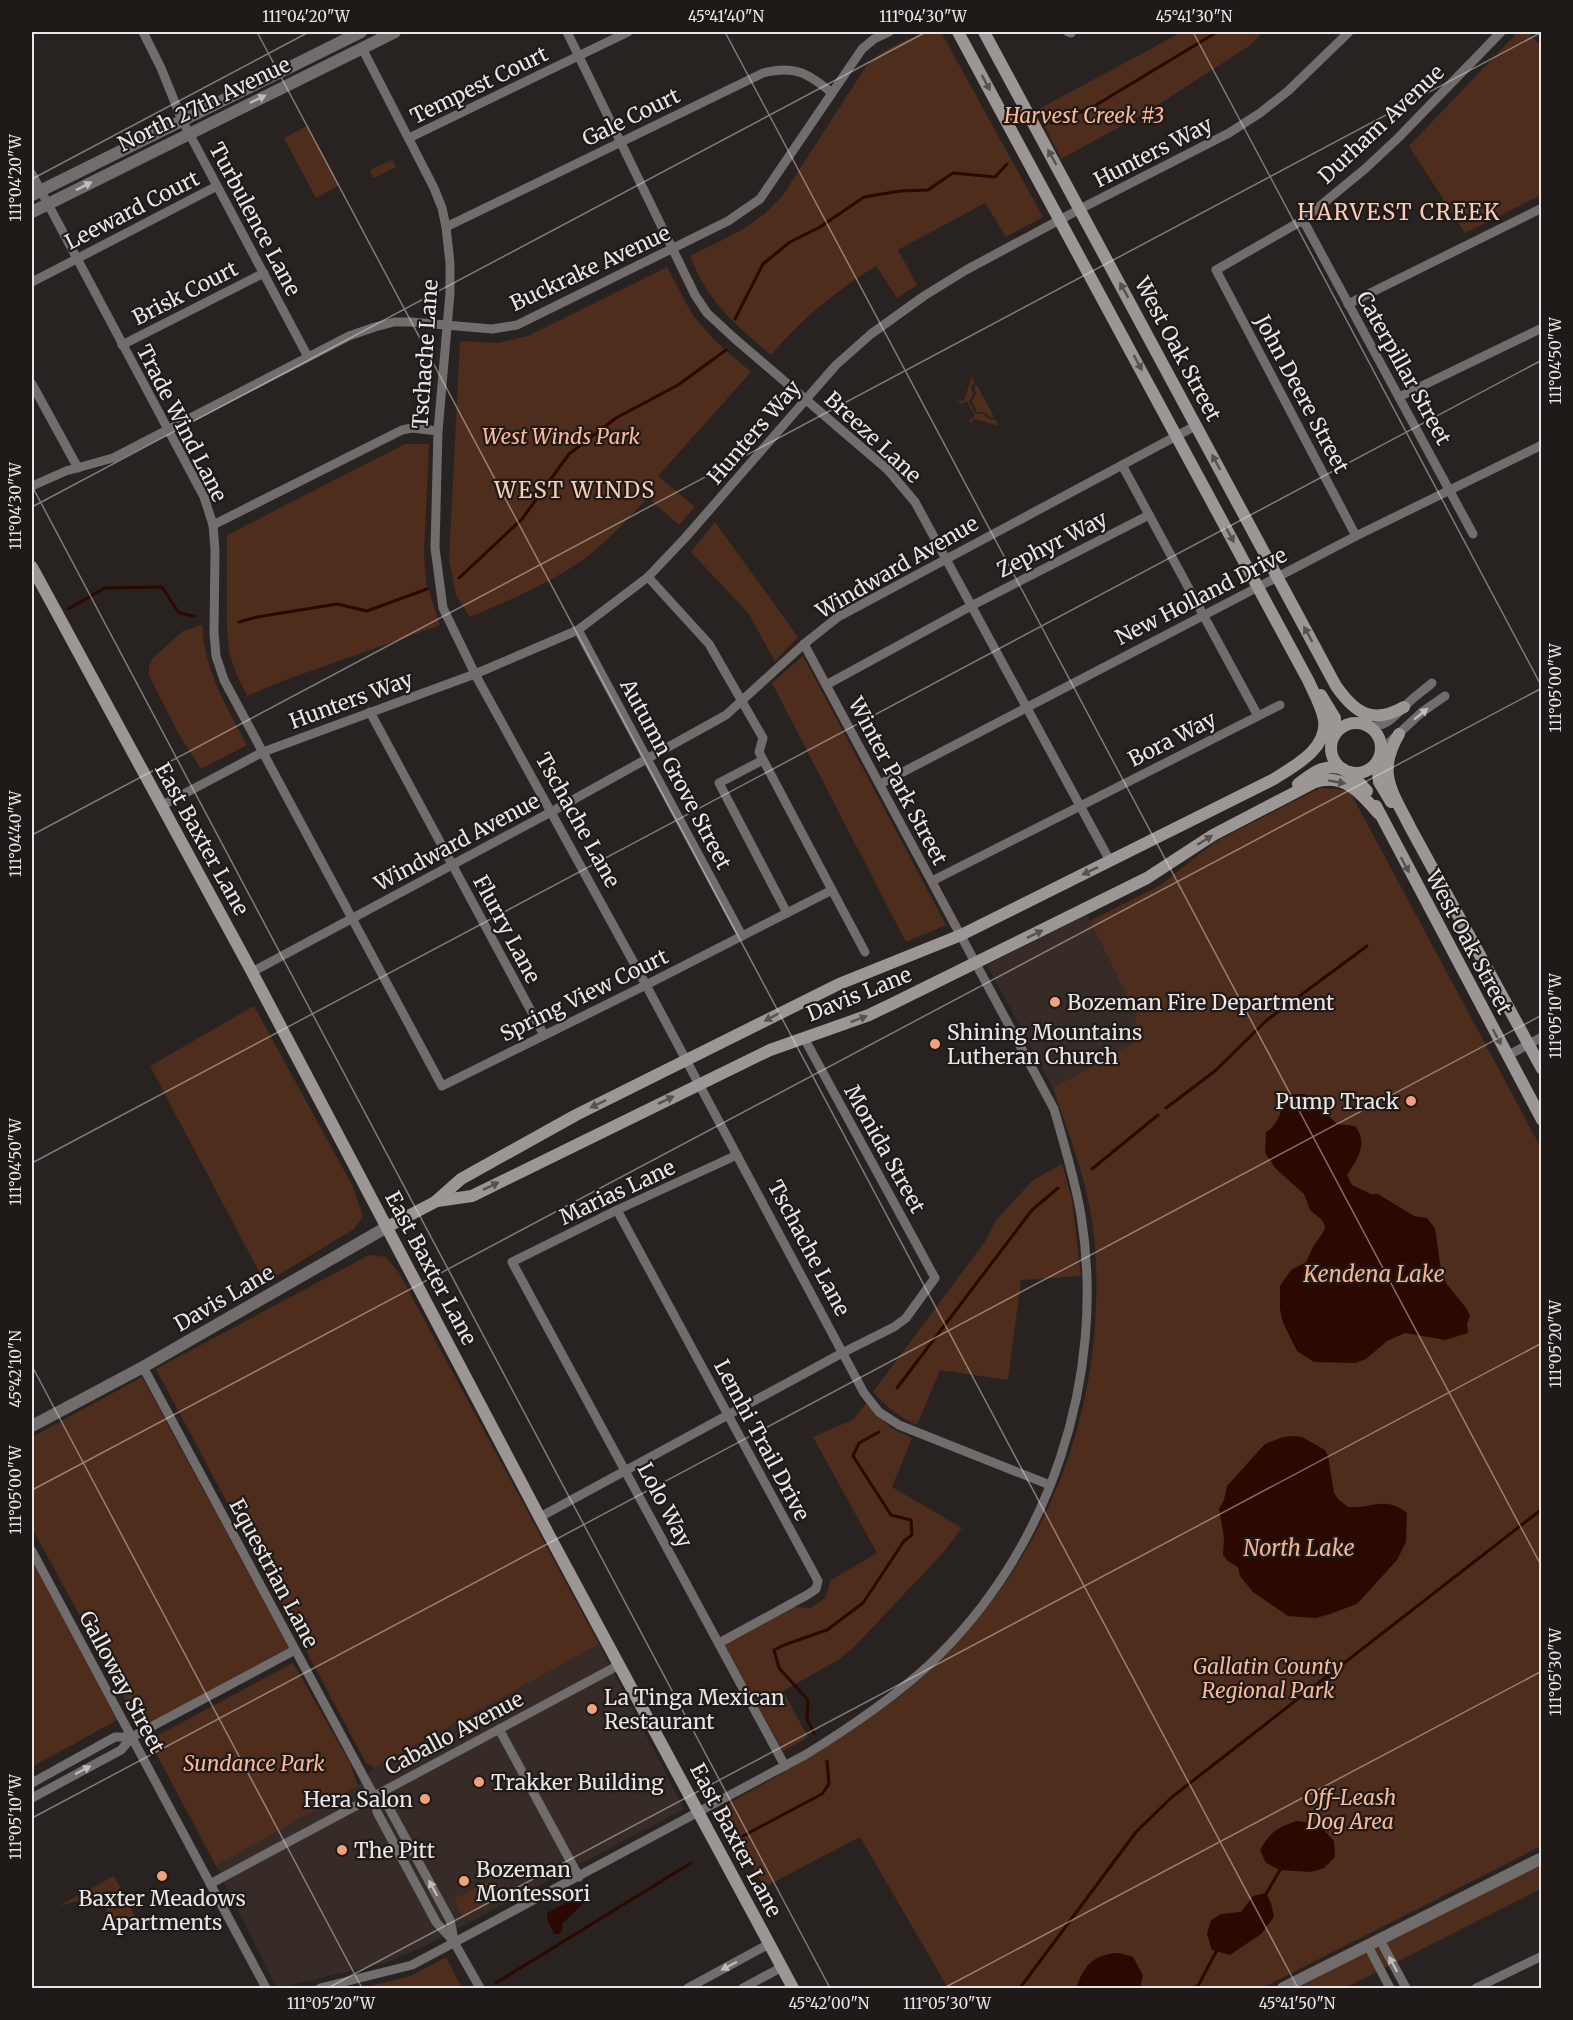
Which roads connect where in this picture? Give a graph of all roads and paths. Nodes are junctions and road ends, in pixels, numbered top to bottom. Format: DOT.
graph roads {
  1 [pos="143,32"];
  2 [pos="356,32"];
  3 [pos="395,32"];
  4 [pos="567,32"];
  5 [pos="628,32"];
  6 [pos="889,32"];
  7 [pos="958,32"];
  8 [pos="984,32"];
  9 [pos="1349,32"];
  10 [pos="1501,32"];
  11 [pos="872,35"];
  12 [pos="362,48"];
  13 [pos="579,57"];
  14 [pos="832,93"];
  15 [pos="182,120"];
  16 [pos="189,133"];
  17 [pos="409,138"];
  18 [pos="622,141"];
  19 [pos="32,174"];
  20 [pos="217,186"];
  21 [pos="36,193"];
  22 [pos="47,204"];
  23 [pos="1542,208"];
  24 [pos="1080,209"];
  25 [pos="32,212"];
  26 [pos="1060,220"];
  27 [pos="1303,220"];
  28 [pos="446,227"];
  29 [pos="673,249"];
  30 [pos="76,260"];
  31 [pos="1216,270"];
  32 [pos="264,273"];
  33 [pos="32,282"];
  34 [pos="1348,304"];
  35 [pos="448,324"];
  36 [pos="1542,328"];
  37 [pos="122,345"];
  38 [pos="308,357"];
  39 [pos="32,384"];
  40 [pos="1399,397"];
  41 [pos="806,399"];
  42 [pos="1197,425"];
  43 [pos="168,430"];
  44 [pos="438,431"];
  45 [pos="1177,436"];
  46 [pos="1542,445"];
  47 [pos="1122,465"];
  48 [pos="78,468"];
  49 [pos="32,486"];
  50 [pos="1450,491"];
  51 [pos="1149,514"];
  52 [pos="213,525"];
  53 [pos="1473,534"];
  54 [pos="1356,536"];
  55 [pos="945,559"];
  56 [pos="32,567"];
  57 [pos="648,577"];
  58 [pos="1277,578"];
  59 [pos="1258,588"];
  60 [pos="971,606"];
  61 [pos="1204,616"];
  62 [pos="578,630"];
  63 [pos="804,644"];
  64 [pos="475,674"];
  65 [pos="1308,681"];
  66 [pos="1432,683"];
  67 [pos="826,684"];
  68 [pos="1336,686"];
  69 [pos="1445,696"];
  70 [pos="742,701"];
  71 [pos="1280,705"];
  72 [pos="1026,707"];
  73 [pos="1404,707"];
  74 [pos="370,712"];
  75 [pos="1258,716"];
  76 [pos="1366,725"];
  77 [pos="1399,734"];
  78 [pos="1333,738"];
  79 [pos="263,752"];
  80 [pos="1379,756"];
  81 [pos="646,758"];
  82 [pos="763,760"];
  83 [pos="1346,770"];
  84 [pos="1274,779"];
  85 [pos="880,784"];
  86 [pos="1287,796"];
  87 [pos="161,806"];
  88 [pos="1080,806"];
  89 [pos="551,812"];
  90 [pos="1378,813"];
  91 [pos="1410,827"];
  92 [pos="1110,861"];
  93 [pos="452,865"];
  94 [pos="932,881"];
  95 [pos="832,890"];
  96 [pos="787,913"];
  97 [pos="352,918"];
  98 [pos="961,935"];
  99 [pos="742,936"];
  100 [pos="865,952"];
  101 [pos="975,963"];
  102 [pos="252,972"];
  103 [pos="646,985"];
  104 [pos="544,1035"];
  105 [pos="804,1038"];
  106 [pos="1542,1038"];
  107 [pos="1529,1044"];
  108 [pos="1507,1056"];
  109 [pos="687,1061"];
  110 [pos="1542,1069"];
  111 [pos="699,1084"];
  112 [pos="442,1086"];
  113 [pos="1542,1120"];
  114 [pos="737,1155"];
  115 [pos="435,1202"];
  116 [pos="617,1210"];
  117 [pos="387,1227"];
  118 [pos="512,1262"];
  119 [pos="844,1352"];
  120 [pos="143,1367"];
  121 [pos="728,1415"];
  122 [pos="32,1426"];
  123 [pos="625,1470"];
  124 [pos="1050,1485"];
  125 [pos="540,1517"];
  126 [pos="32,1551"];
  127 [pos="719,1643"];
  128 [pos="295,1650"];
  129 [pos="619,1665"];
  130 [pos="499,1729"];
  131 [pos="132,1737"];
  132 [pos="785,1766"];
  133 [pos="32,1783"];
  134 [pos="374,1796"];
  135 [pos="32,1798"];
  136 [pos="699,1813"];
  137 [pos="1542,1858"];
  138 [pos="579,1877"];
  139 [pos="210,1884"];
  140 [pos="1380,1940"];
  141 [pos="454,1942"];
  142 [pos="770,1944"];
  143 [pos="1368,1946"];
  144 [pos="1542,1956"];
  145 [pos="782,1967"];
  146 [pos="266,1989"];
  147 [pos="320,1989"];
  148 [pos="480,1989"];
  149 [pos="688,1989"];
  150 [pos="743,1989"];
  151 [pos="793,1989"];
  152 [pos="1283,1989"];
  153 [pos="1390,1989"];
  154 [pos="1406,1989"];
  155 [pos="1476,1989"];
  1 -- 15 [label="street, Turbulence Lane"];
  2 -- 12 [label="street, Tschache Lane"];
  2 -- 15 [label="street, North 27th Avenue"];
  3 -- 12 [label="street, North 27th Avenue"];
  4 -- 13 [label="street, Breeze Lane"];
  5 -- 13 [label="street, Tempest Court"];
  6 -- 11 [label="street, Buckrake Avenue"];
  7 -- 26 [label="main road, West Oak Street, one-way"];
  24 -- 8 [label="main road, West Oak Street, one-way"];
  9 -- 24 [label="street, Hunters Way"];
  10 -- 27 [label="street, Durham Avenue"];
  11 -- 14 [label="street, Buckrake Avenue"];
  16 -- 12 [label="street, North 27th Avenue, one-way"];
  12 -- 17 [label="street, Tschache Lane"];
  13 -- 17 [label="street, Tempest Court"];
  13 -- 18 [label="street, Breeze Lane"];
  14 -- 18 [label="street, Gale Court"];
  14 -- 29 [label="street, Buckrake Avenue"];
  15 -- 16 [label="street, Turbulence Lane"];
  15 -- 21 [label="street, North 27th Avenue"];
  16 -- 20 [label="street, Turbulence Lane"];
  22 -- 16 [label="street, North 27th Avenue, one-way"];
  17 -- 28 [label="street, Tschache Lane"];
  18 -- 28 [label="street, Gale Court"];
  18 -- 29 [label="street, Breeze Lane"];
  19 -- 21 [label="street, Trade Wind Lane"];
  20 -- 30 [label="street, Leeward Court"];
  20 -- 32 [label="street, Turbulence Lane"];
  21 -- 22 [label="street, Trade Wind Lane"];
  22 -- 25 [label="street, North 27th Avenue"];
  22 -- 30 [label="street, Trade Wind Lane"];
  23 -- 34 [label="street"];
  24 -- 26 [label="street, Hunters Way"];
  42 -- 24 [label="main road, West Oak Street, one-way"];
  26 -- 41 [label="street, Hunters Way"];
  26 -- 45 [label="main road, West Oak Street, one-way"];
  27 -- 31 [label="street, Durham Avenue"];
  27 -- 34 [label="street, Caterpillar Street"];
  28 -- 35 [label="street, Tschache Lane"];
  29 -- 35 [label="street, Buckrake Avenue"];
  29 -- 41 [label="street, Breeze Lane"];
  30 -- 33 [label="street, Leeward Court"];
  30 -- 37 [label="street, Trade Wind Lane"];
  31 -- 54 [label="street, John Deere Street"];
  32 -- 37 [label="street, Brisk Court"];
  32 -- 38 [label="street, Turbulence Lane"];
  34 -- 40 [label="street, Caterpillar Street"];
  35 -- 38 [label="street, Buckrake Avenue"];
  35 -- 44 [label="street, Tschache Lane"];
  36 -- 40 [label="street"];
  37 -- 43 [label="street, Trade Wind Lane"];
  38 -- 43 [label="street, Buckrake Avenue"];
  39 -- 48 [label="street"];
  40 -- 50 [label="street, Caterpillar Street"];
  41 -- 55 [label="street, Breeze Lane"];
  41 -- 57 [label="street, Hunters Way"];
  42 -- 45 [label="street, Windward Avenue"];
  58 -- 42 [label="main road, West Oak Street, one-way"];
  43 -- 48 [label="street, Buckrake Avenue"];
  43 -- 52 [label="street, Trade Wind Lane"];
  44 -- 52 [label="street"];
  44 -- 64 [label="street, Tschache Lane"];
  45 -- 47 [label="street, Windward Avenue"];
  45 -- 59 [label="main road, West Oak Street, one-way"];
  46 -- 50 [label="street, New Holland Drive"];
  47 -- 51 [label="street"];
  47 -- 55 [label="street, Windward Avenue"];
  48 -- 49 [label="street, Buckrake Avenue"];
  50 -- 53 [label="street, Caterpillar Street"];
  50 -- 54 [label="street, New Holland Drive"];
  51 -- 60 [label="street, Zephyr Way"];
  51 -- 61 [label="street"];
  52 -- 79 [label="street, Trade Wind Lane"];
  54 -- 58 [label="street, New Holland Drive"];
  55 -- 60 [label="street, Breeze Lane"];
  55 -- 63 [label="street, Windward Avenue"];
  56 -- 87 [label="main road, East Baxter Lane"];
  57 -- 62 [label="street, Hunters Way"];
  57 -- 70 [label="street"];
  58 -- 59 [label="street, New Holland Drive"];
  68 -- 58 [label="main road, West Oak Street, one-way"];
  59 -- 61 [label="street, New Holland Drive"];
  59 -- 65 [label="main road, West Oak Street"];
  60 -- 67 [label="street, Zephyr Way"];
  60 -- 72 [label="street, Breeze Lane"];
  61 -- 72 [label="street, New Holland Drive"];
  61 -- 75 [label="street"];
  62 -- 64 [label="street, Hunters Way"];
  62 -- 81 [label="street, Autumn Grove Street"];
  63 -- 67 [label="street, Winter Park Street"];
  63 -- 70 [label="street, Windward Avenue"];
  64 -- 74 [label="street, Hunters Way"];
  64 -- 89 [label="street, Tschache Lane"];
  65 -- 78 [label="main road"];
  65 -- 84 [label="main road"];
  66 -- 73 [label="street"];
  67 -- 85 [label="street, Winter Park Street"];
  68 -- 73 [label="main road"];
  68 -- 76 [label="main road"];
  77 -- 69 [label="street, one-way"];
  70 -- 81 [label="street, Windward Avenue"];
  70 -- 82 [label="street"];
  71 -- 75 [label="street, Bora Way"];
  72 -- 85 [label="street, New Holland Drive"];
  72 -- 88 [label="street, Breeze Lane"];
  73 -- 76 [label="street"];
  74 -- 79 [label="street, Hunters Way"];
  74 -- 93 [label="street, Flurry Lane"];
  75 -- 88 [label="street, Bora Way"];
  76 -- 78 [label="main road"];
  76 -- 80 [label="main road"];
  77 -- 80 [label="street"];
  77 -- 91 [label="main road"];
  78 -- 83 [label="main road"];
  78 -- 84 [label="main road"];
  79 -- 87 [label="street, Hunters Way"];
  79 -- 97 [label="street, Trade Wind Lane"];
  80 -- 83 [label="main road"];
  80 -- 91 [label="main road"];
  81 -- 89 [label="street, Windward Avenue"];
  81 -- 99 [label="street, Autumn Grove Street"];
  82 -- 95 [label="street"];
  82 -- 96 [label="street"];
  83 -- 86 [label="main road"];
  83 -- 90 [label="main road"];
  84 -- 92 [label="main road, Davis Lane"];
  85 -- 94 [label="street, Winter Park Street"];
  86 -- 90 [label="main road, one-way"];
  101 -- 86 [label="main road, Davis Lane, one-way"];
  87 -- 102 [label="main road, East Baxter Lane"];
  88 -- 92 [label="street, Breeze Lane"];
  88 -- 94 [label="street, Bora Way"];
  89 -- 93 [label="street, Windward Avenue"];
  89 -- 103 [label="street, Tschache Lane"];
  90 -- 108 [label="main road, West Oak Street, one-way"];
  91 -- 107 [label="main road, West Oak Street"];
  92 -- 98 [label="main road, Davis Lane, one-way"];
  93 -- 97 [label="street, Windward Avenue"];
  93 -- 104 [label="street, Flurry Lane"];
  94 -- 98 [label="street, Winter Park Street"];
  95 -- 96 [label="street, Spring View Court"];
  95 -- 100 [label="street"];
  96 -- 99 [label="street, Spring View Court"];
  97 -- 102 [label="street, Windward Avenue"];
  97 -- 112 [label="street, Trade Wind Lane"];
  98 -- 101 [label="street, Winter Park Street"];
  98 -- 109 [label="main road, Davis Lane, one-way"];
  99 -- 103 [label="street, Spring View Court"];
  105 -- 101 [label="main road, Davis Lane, one-way"];
  101 -- 124 [label="street, Winter Park Street"];
  102 -- 117 [label="main road, East Baxter Lane"];
  103 -- 104 [label="street, Spring View Court"];
  103 -- 109 [label="street, Tschache Lane"];
  104 -- 112 [label="street, Spring View Court"];
  105 -- 111 [label="main road, Davis Lane"];
  105 -- 119 [label="street, Monida Street"];
  106 -- 107 [label="street"];
  107 -- 108 [label="street"];
  107 -- 110 [label="main road, West Oak Street"];
  108 -- 113 [label="main road, West Oak Street"];
  109 -- 111 [label="street, Tschache Lane"];
  109 -- 115 [label="main road, Davis Lane, one-way"];
  111 -- 114 [label="street, Tschache Lane"];
  115 -- 111 [label="main road, Davis Lane, one-way"];
  114 -- 116 [label="street, Marias Lane"];
  114 -- 119 [label="street, Tschache Lane"];
  115 -- 117 [label="main road, Davis Lane"];
  116 -- 118 [label="street, Marias Lane"];
  116 -- 121 [label="street, Lemhi Trail Drive"];
  117 -- 120 [label="street, Davis Lane"];
  117 -- 125 [label="main road, East Baxter Lane"];
  118 -- 123 [label="street, Lolo Way"];
  119 -- 121 [label="street"];
  119 -- 124 [label="street, Tschache Lane"];
  120 -- 122 [label="street, Davis Lane"];
  120 -- 128 [label="street, Equestrian Lane"];
  121 -- 123 [label="street"];
  121 -- 127 [label="street, Lemhi Trail Drive"];
  123 -- 125 [label="street"];
  123 -- 127 [label="street, Lolo Way"];
  124 -- 132 [label="street, Winter Park Street"];
  125 -- 129 [label="main road, East Baxter Lane"];
  126 -- 131 [label="street, Galloway Street"];
  127 -- 132 [label="street, Lolo Way"];
  128 -- 131 [label="street"];
  128 -- 134 [label="street, Equestrian Lane"];
  129 -- 130 [label="street, Caballo Avenue"];
  129 -- 136 [label="main road, East Baxter Lane"];
  130 -- 134 [label="street, Caballo Avenue"];
  130 -- 138 [label="street"];
  131 -- 133 [label="street"];
  135 -- 131 [label="street, one-way"];
  131 -- 139 [label="street, Galloway Street"];
  132 -- 136 [label="street, Winter Park Street"];
  134 -- 139 [label="street, Caballo Avenue"];
  134 -- 141 [label="street, Equestrian Lane"];
  136 -- 138 [label="street, Winter Park Street"];
  136 -- 142 [label="main road, East Baxter Lane"];
  137 -- 140 [label="street"];
  138 -- 141 [label="street, Winter Park Street"];
  139 -- 146 [label="street, Galloway Street"];
  140 -- 143 [label="street"];
  154 -- 140 [label="street, one-way"];
  141 -- 147 [label="street, Winter Park Street"];
  141 -- 148 [label="street, Equestrian Lane"];
  142 -- 145 [label="main road, East Baxter Lane"];
  142 -- 149 [label="street, one-way"];
  143 -- 152 [label="street"];
  143 -- 153 [label="street"];
  144 -- 155 [label="street"];
  145 -- 150 [label="street"];
  145 -- 151 [label="main road, East Baxter Lane"];
}
